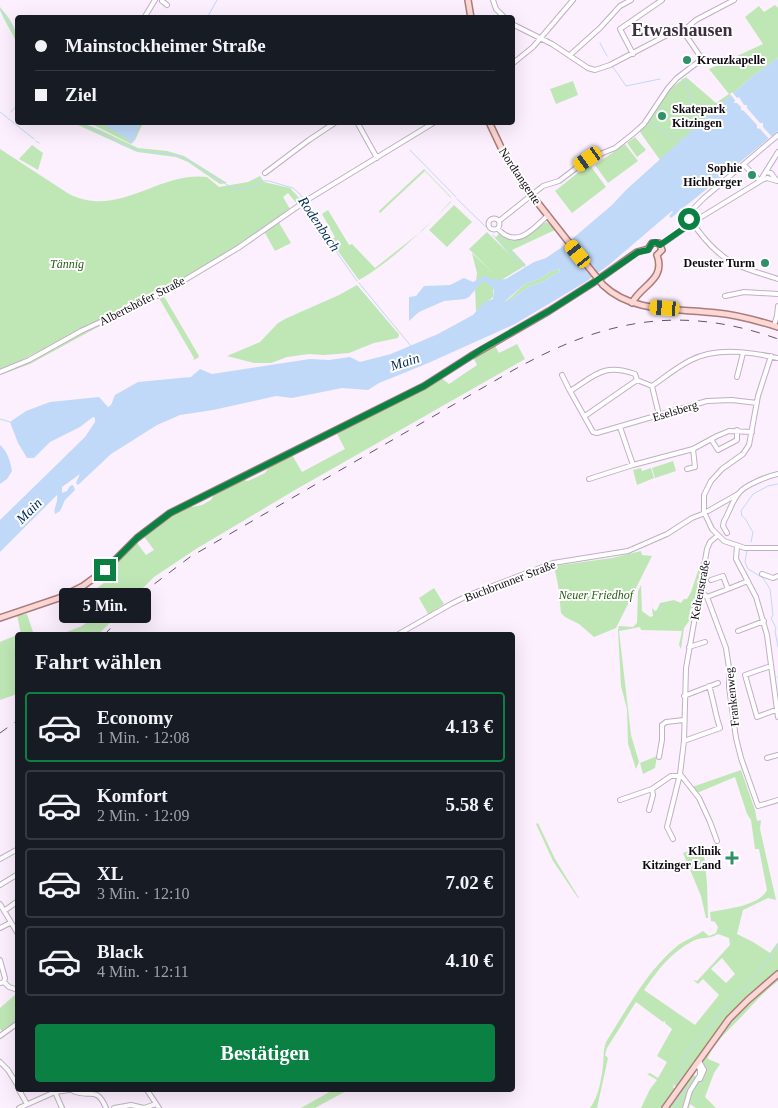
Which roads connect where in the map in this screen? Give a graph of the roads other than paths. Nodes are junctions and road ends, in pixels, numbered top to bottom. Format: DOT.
graph roads {
  1 [pos="155,0"];
  2 [pos="162,0"];
  3 [pos="493,0"];
  4 [pos="572,0"];
  5 [pos="631,0"];
  6 [pos="662,0"];
  7 [pos="734,0"];
  8 [pos="729,1"];
  9 [pos="469,2"];
  10 [pos="167,5"];
  11 [pos="146,15"];
  12 [pos="471,15"];
  13 [pos="502,15"];
  14 [pos="515,25"];
  15 [pos="683,31"];
  16 [pos="541,38"];
  17 [pos="633,54"];
  18 [pos="570,55"];
  19 [pos="515,62"];
  20 [pos="332,125"];
  21 [pos="359,125"];
  22 [pos="430,125"];
  23 [pos="490,125"];
  24 [pos="778,135"];
  25 [pos="778,152"];
  26 [pos="377,158"];
  27 [pos="774,160"];
  28 [pos="744,165"];
  29 [pos="766,172"];
  30 [pos="265,173"];
  31 [pos="769,177"];
  32 [pos="760,181"];
  33 [pos="778,181"];
  34 [pos="548,215"];
  35 [pos="499,220"];
  36 [pos="693,222"];
  37 [pos="498,228"];
  38 [pos="660,245"];
  39 [pos="648,250"];
  40 [pos="657,255"];
  41 [pos="778,279"];
  42 [pos="778,294"];
  43 [pos="725,296"];
  44 [pos="632,303"];
  45 [pos="778,306"];
  46 [pos="778,316"];
  47 [pos="776,326"];
  48 [pos="743,353"];
  49 [pos="771,356"];
  50 [pos="778,358"];
  51 [pos="0,372"];
  52 [pos="562,375"];
  53 [pos="737,377"];
  54 [pos="637,380"];
  55 [pos="652,386"];
  56 [pos="570,390"];
  57 [pos="757,403"];
  58 [pos="659,415"];
  59 [pos="585,416"];
  60 [pos="620,426"];
  61 [pos="737,430"];
  62 [pos="752,432"];
  63 [pos="710,439"];
  64 [pos="692,449"];
  65 [pos="633,465"];
  66 [pos="687,469"];
  67 [pos="778,474"];
  68 [pos="589,479"];
  69 [pos="738,494"];
  70 [pos="706,512"];
  71 [pos="726,533"];
  72 [pos="716,536"];
  73 [pos="738,546"];
  74 [pos="778,548"];
  75 [pos="762,574"];
  76 [pos="778,576"];
  77 [pos="711,580"];
  78 [pos="748,581"];
  79 [pos="728,589"];
  80 [pos="700,590"];
  81 [pos="707,597"];
  82 [pos="0,618"];
  83 [pos="764,621"];
  84 [pos="738,631"];
  85 [pos="402,632"];
  86 [pos="705,642"];
  87 [pos="689,647"];
  88 [pos="771,666"];
  89 [pos="718,683"];
  90 [pos="709,686"];
  91 [pos="684,696"];
  92 [pos="777,709"];
  93 [pos="778,718"];
  94 [pos="684,720"];
  95 [pos="684,741"];
  96 [pos="778,755"];
  97 [pos="659,757"];
  98 [pos="767,758"];
  99 [pos="680,775"];
  100 [pos="652,789"];
  101 [pos="620,800"];
  102 [pos="778,800"];
  103 [pos="649,810"];
  104 [pos="674,839"];
  105 [pos="717,842"];
  106 [pos="15,851"];
  107 [pos="0,859"];
  108 [pos="15,876"];
  109 [pos="0,885"];
  110 [pos="15,903"];
  111 [pos="0,904"];
  112 [pos="4,911"];
  113 [pos="10,923"];
  114 [pos="0,928"];
  115 [pos="15,929"];
  116 [pos="0,960"];
  117 [pos="778,974"];
  118 [pos="2,983"];
  119 [pos="15,990"];
  120 [pos="15,1025"];
  121 [pos="0,1036"];
  122 [pos="0,1062"];
  123 [pos="698,1063"];
  124 [pos="690,1074"];
  125 [pos="15,1081"];
  126 [pos="696,1082"];
  127 [pos="20,1092"];
  128 [pos="55,1092"];
  129 [pos="74,1092"];
  130 [pos="148,1092"];
  131 [pos="158,1106"];
  132 [pos="23,1107"];
  133 [pos="666,1107"];
  134 [pos="62,1108"];
  135 [pos="106,1108"];
  136 [pos="114,1108"];
  137 [pos="685,1108"];
  1 -- 11 [label="street"];
  2 -- 10 [label="street"];
  3 -- 13 [label="street"];
  4 -- 16 [label="street"];
  5 -- 18 [label="street"];
  6 -- 17 [label="street"];
  7 -- 8 [label="street"];
  8 -- 15 [label="street"];
  9 -- 12 [label="main road"];
  14 -- 16 [label="street"];
  15 -- 17 [label="street"];
  15 -- 35 [label="street"];
  16 -- 18 [label="street"];
  16 -- 19 [label="street"];
  17 -- 18 [label="street"];
  20 -- 30 [label="street"];
  21 -- 26 [label="street"];
  22 -- 26 [label="street, Albertshöfer Straße"];
  23 -- 34 [label="main road, Nordtangente, bridge"];
  24 -- 28 [label="street"];
  25 -- 27 [label="street"];
  26 -- 51 [label="street, Albertshöfer Straße"];
  27 -- 29 [label="street"];
  27 -- 31 [label="street"];
  28 -- 32 [label="street"];
  28 -- 36 [label="street"];
  29 -- 31 [label="street"];
  29 -- 32 [label="street"];
  31 -- 32 [label="street"];
  31 -- 33 [label="street"];
  32 -- 36 [label="street"];
  34 -- 37 [label="street"];
  34 -- 44 [label="main road, Nordtangente, bridge"];
  35 -- 37 [label="street"];
  35 -- 37 [label="street"];
  36 -- 38 [label="street"];
  36 -- 41 [label="street"];
  38 -- 39 [label="main road"];
  38 -- 40 [label="main road"];
  39 -- 40 [label="main road"];
  39 -- 82 [label="main road"];
  40 -- 44 [label="main road"];
  42 -- 43 [label="street"];
  44 -- 47 [label="main road"];
  45 -- 46 [label="street"];
  46 -- 47 [label="street"];
  48 -- 49 [label="street"];
  48 -- 53 [label="street"];
  48 -- 55 [label="street"];
  49 -- 50 [label="street"];
  49 -- 57 [label="street"];
  52 -- 56 [label="street"];
  54 -- 55 [label="street"];
  54 -- 56 [label="street"];
  54 -- 59 [label="street"];
  55 -- 58 [label="street"];
  56 -- 59 [label="street"];
  57 -- 58 [label="street, Eselsberg"];
  57 -- 62 [label="street"];
  58 -- 60 [label="street, Eselsberg"];
  59 -- 60 [label="street, Eselsberg"];
  60 -- 65 [label="street"];
  61 -- 62 [label="street"];
  61 -- 63 [label="street"];
  61 -- 63 [label="street"];
  62 -- 70 [label="street"];
  63 -- 64 [label="street"];
  64 -- 65 [label="street"];
  64 -- 66 [label="street"];
  65 -- 68 [label="street"];
  67 -- 69 [label="street, Buchbrunner Straße"];
  69 -- 70 [label="street, Buchbrunner Straße"];
  69 -- 71 [label="street"];
  70 -- 72 [label="street"];
  70 -- 85 [label="street, Buchbrunner Straße"];
  72 -- 73 [label="street"];
  72 -- 80 [label="street, Keltenstraße"];
  73 -- 74 [label="street"];
  73 -- 78 [label="street"];
  75 -- 76 [label="street"];
  77 -- 79 [label="street"];
  78 -- 79 [label="street"];
  78 -- 83 [label="street"];
  79 -- 81 [label="street"];
  80 -- 81 [label="street, Frankenweg"];
  80 -- 87 [label="street, Keltenstraße"];
  81 -- 102 [label="street, Frankenweg"];
  83 -- 84 [label="street"];
  83 -- 88 [label="street"];
  86 -- 87 [label="street"];
  87 -- 91 [label="street, Keltenstraße"];
  88 -- 92 [label="street"];
  88 -- 92 [label="street"];
  89 -- 90 [label="street, Frankenweg"];
  90 -- 91 [label="street, Frankenweg"];
  90 -- 95 [label="street, Frankenweg"];
  91 -- 94 [label="street, Keltenstraße"];
  92 -- 93 [label="street"];
  94 -- 95 [label="street, Keltenstraße"];
  94 -- 97 [label="street"];
  95 -- 99 [label="street, Keltenstraße"];
  96 -- 98 [label="street"];
  99 -- 100 [label="street"];
  99 -- 104 [label="street, Keltenstraße"];
  99 -- 105 [label="street"];
  100 -- 101 [label="street"];
  100 -- 103 [label="street"];
  106 -- 107 [label="street"];
  108 -- 109 [label="street"];
  110 -- 112 [label="street"];
  111 -- 112 [label="street"];
  112 -- 113 [label="street"];
  113 -- 114 [label="street"];
  113 -- 115 [label="street"];
  116 -- 118 [label="street"];
  117 -- 123 [label="main road"];
  118 -- 119 [label="street"];
  120 -- 121 [label="street"];
  122 -- 125 [label="street"];
  123 -- 124 [label="main road"];
  123 -- 126 [label="street"];
  124 -- 126 [label="street"];
  124 -- 133 [label="main road"];
  126 -- 137 [label="street"];
  127 -- 132 [label="street"];
  128 -- 132 [label="street"];
  128 -- 134 [label="street"];
  129 -- 135 [label="street"];
  130 -- 131 [label="street"];
  131 -- 136 [label="street"];
}
